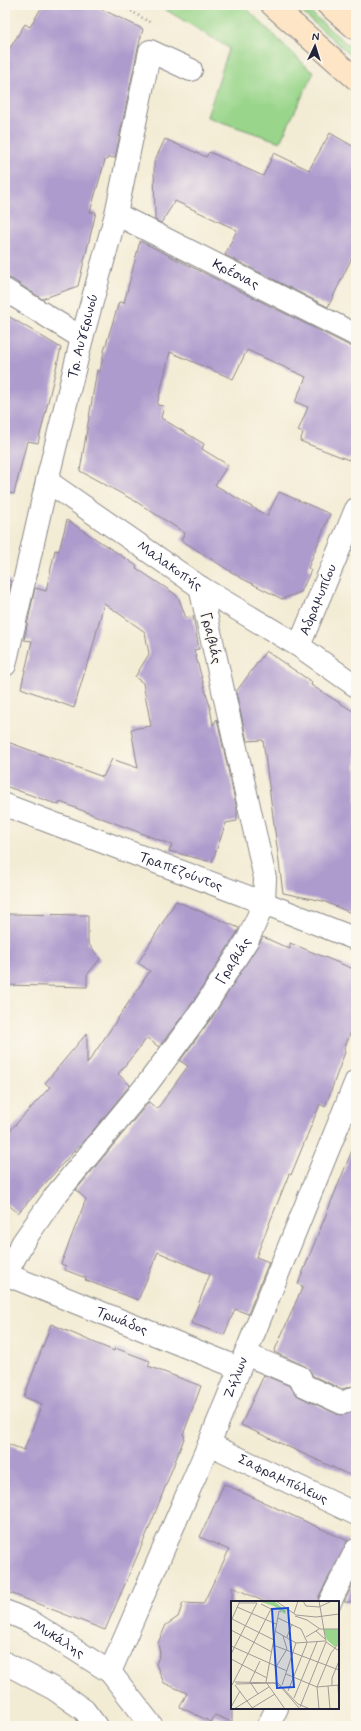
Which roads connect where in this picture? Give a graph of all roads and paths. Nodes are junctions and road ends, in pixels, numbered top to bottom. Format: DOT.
graph roads {
  1 [pos="272,5"];
  2 [pos="328,5"];
  3 [pos="356,29"];
  4 [pos="191,70"];
  5 [pos="356,79"];
  6 [pos="116,214"];
  7 [pos="5,290"];
  8 [pos="356,335"];
  9 [pos="82,338"];
  10 [pos="47,481"];
  11 [pos="356,509"];
  12 [pos="200,587"];
  13 [pos="299,646"];
  14 [pos="5,665"];
  15 [pos="356,686"];
  16 [pos="5,806"];
  17 [pos="264,903"];
  18 [pos="356,939"];
  19 [pos="356,1081"];
  20 [pos="6,1274"];
  21 [pos="242,1361"];
  22 [pos="356,1397"];
  23 [pos="209,1444"];
  24 [pos="356,1514"];
  25 [pos="356,1550"];
  26 [pos="330,1601"];
  27 [pos="5,1611"];
  28 [pos="5,1663"];
  29 [pos="110,1672"];
  30 [pos="276,1709"];
  31 [pos="90,1718"];
  32 [pos="152,1726"];
  33 [pos="268,1726"];
  1 -- 5 [label="main road"];
  2 -- 3 [label="main road"];
  4 -- 6 [label="street, Τρ. Αυγερινού"];
  6 -- 8 [label="street, Κρέσνας"];
  6 -- 9 [label="street, Τρ. Αυγερινού"];
  7 -- 9 [label="street"];
  9 -- 10 [label="street, Τρ. Αυγερινού"];
  10 -- 12 [label="street, Μαλακοπής"];
  10 -- 14 [label="street, Τρ. Αυγερινού"];
  11 -- 13 [label="street, Αδραμυπίου"];
  12 -- 13 [label="street, Μαλακοπής"];
  12 -- 17 [label="street, Γραβιάς"];
  13 -- 15 [label="street, Μαλακοπής"];
  16 -- 17 [label="street, Τραπεζούντος"];
  17 -- 18 [label="street, Τραπεζούντος"];
  17 -- 20 [label="street, Γραβιάς"];
  19 -- 21 [label="street, Ζήλων"];
  20 -- 21 [label="street, Τρωάδος"];
  21 -- 22 [label="street, Τρωάδος"];
  21 -- 23 [label="street, Ζήλων"];
  23 -- 24 [label="street, Σαφραμπόλεως"];
  23 -- 29 [label="street, Ζήλων"];
  25 -- 26 [label="street"];
  27 -- 29 [label="street, Μυκάλης"];
  28 -- 31 [label="street"];
  29 -- 32 [label="street, Μυκάλης"];
  30 -- 33 [label="street"];
}
